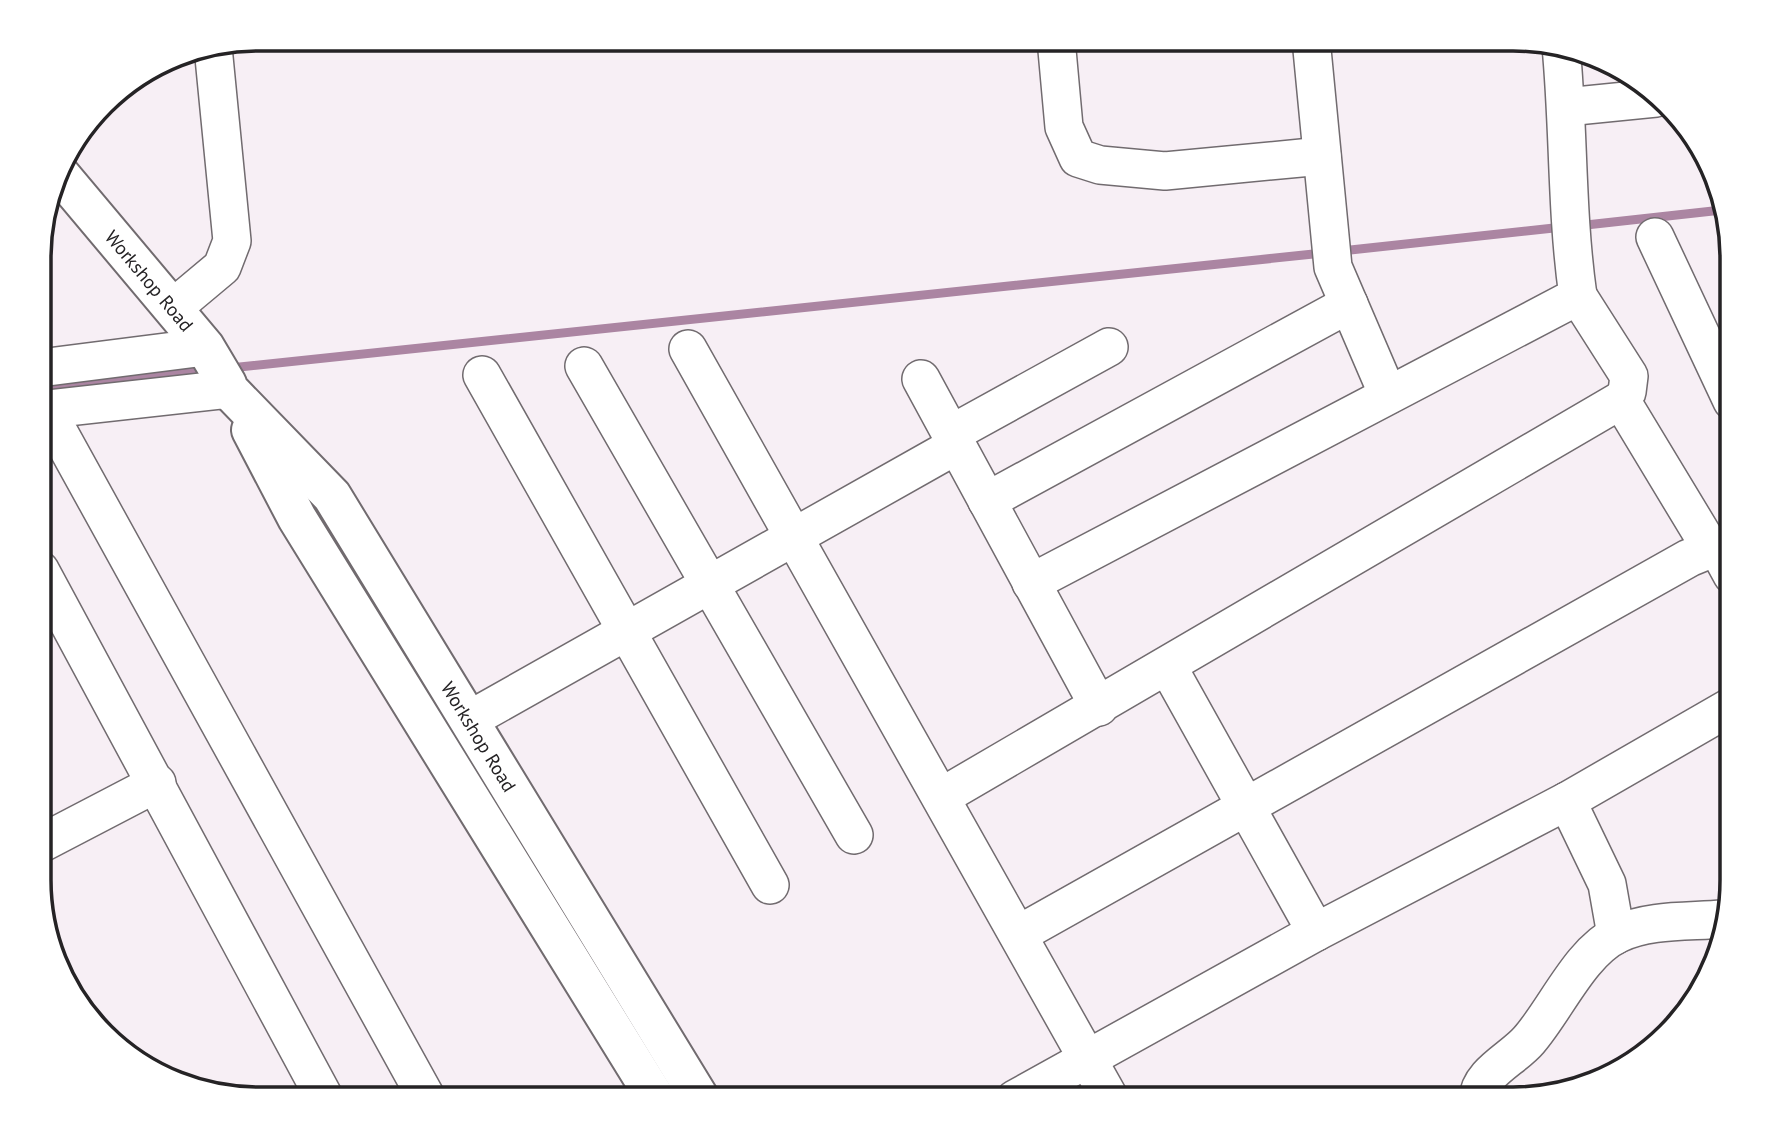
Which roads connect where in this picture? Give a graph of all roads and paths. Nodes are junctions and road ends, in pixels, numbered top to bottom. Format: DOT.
graph roads {
  1 [pos="1057,51"];
  2 [pos="1312,51"];
  3 [pos="214,56"];
  4 [pos="1561,57"];
  5 [pos="1645,99"];
  6 [pos="1566,107"];
  7 [pos="1322,156"];
  8 [pos="66,181"];
  9 [pos="1655,237"];
  10 [pos="1578,296"];
  11 [pos="1349,304"];
  12 [pos="173,308"];
  13 [pos="1109,346"];
  14 [pos="688,349"];
  15 [pos="584,366"];
  16 [pos="51,368"];
  17 [pos="221,374"];
  18 [pos="482,375"];
  19 [pos="1720,375"];
  20 [pos="921,379"];
  21 [pos="1388,396"];
  22 [pos="1621,400"];
  23 [pos="51,407"];
  24 [pos="51,423"];
  25 [pos="954,440"];
  26 [pos="987,501"];
  27 [pos="794,537"];
  28 [pos="1720,560"];
  29 [pos="1720,562"];
  30 [pos="1031,583"];
  31 [pos="709,585"];
  32 [pos="51,598"];
  33 [pos="627,631"];
  34 [pos="1168,667"];
  35 [pos="1098,707"];
  36 [pos="1720,713"];
  37 [pos="469,720"];
  38 [pos="157,783"];
  39 [pos="941,797"];
  40 [pos="1567,801"];
  41 [pos="1246,807"];
  42 [pos="854,835"];
  43 [pos="51,838"];
  44 [pos="770,885"];
  45 [pos="1716,920"];
  46 [pos="1316,932"];
  47 [pos="1019,934"];
  48 [pos="1616,935"];
  49 [pos="1086,1060"];
  50 [pos="318,1087"];
  51 [pos="420,1087"];
  52 [pos="649,1087"];
  53 [pos="693,1087"];
  54 [pos="1037,1087"];
  55 [pos="1103,1087"];
  56 [pos="1482,1087"];
  1 -- 7 [label="street"];
  2 -- 7 [label="street"];
  3 -- 12 [label="street"];
  4 -- 6 [label="street"];
  5 -- 6 [label="street"];
  6 -- 10 [label="street"];
  7 -- 11 [label="street"];
  8 -- 12 [label="main road, Workshop Road"];
  9 -- 19 [label="street"];
  10 -- 21 [label="street"];
  10 -- 22 [label="street"];
  11 -- 21 [label="street"];
  11 -- 26 [label="street"];
  12 -- 17 [label="main road, Workshop Road"];
  13 -- 25 [label="street"];
  14 -- 27 [label="street"];
  15 -- 31 [label="street"];
  16 -- 17 [label="street"];
  17 -- 23 [label="street"];
  17 -- 37 [label="main road, Workshop Road"];
  17 -- 52 [label="main road, Workshop Road"];
  18 -- 33 [label="street"];
  20 -- 25 [label="street"];
  21 -- 30 [label="street"];
  22 -- 28 [label="street"];
  22 -- 34 [label="street"];
  24 -- 51 [label="street"];
  25 -- 26 [label="street"];
  25 -- 27 [label="street"];
  26 -- 30 [label="street"];
  27 -- 31 [label="street"];
  27 -- 39 [label="street"];
  29 -- 41 [label="street"];
  30 -- 35 [label="street"];
  31 -- 33 [label="street"];
  31 -- 42 [label="street"];
  32 -- 38 [label="street"];
  33 -- 37 [label="street"];
  33 -- 44 [label="street"];
  34 -- 35 [label="street"];
  34 -- 41 [label="street"];
  35 -- 39 [label="street"];
  36 -- 40 [label="street"];
  37 -- 53 [label="main road, Workshop Road"];
  38 -- 43 [label="street"];
  38 -- 50 [label="street"];
  39 -- 47 [label="street"];
  40 -- 46 [label="street"];
  40 -- 48 [label="street"];
  41 -- 46 [label="street"];
  41 -- 47 [label="street"];
  45 -- 48 [label="street"];
  46 -- 49 [label="street"];
  47 -- 49 [label="street"];
  48 -- 56 [label="street"];
  49 -- 54 [label="street"];
  49 -- 55 [label="street"];
}
